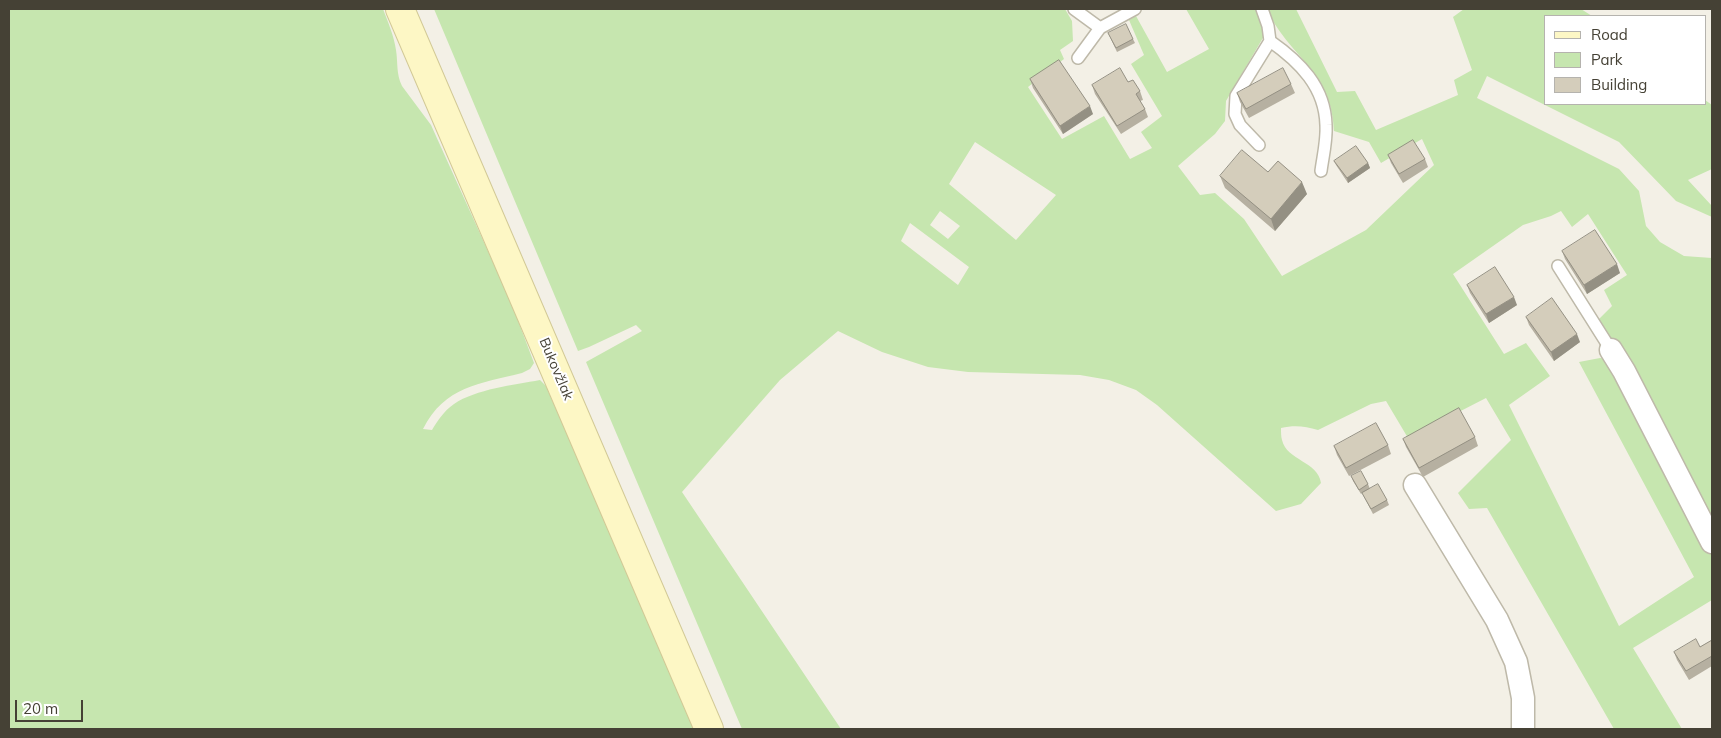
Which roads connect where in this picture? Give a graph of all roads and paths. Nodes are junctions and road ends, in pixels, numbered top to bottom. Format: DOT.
graph roads {
  1 [pos="400,9"];
  2 [pos="1074,9"];
  3 [pos="1135,9"];
  4 [pos="1262,9"];
  5 [pos="1100,28"];
  6 [pos="1270,41"];
  7 [pos="1078,58"];
  8 [pos="1259,145"];
  9 [pos="1321,171"];
  10 [pos="1558,266"];
  11 [pos="1611,350"];
  12 [pos="1415,485"];
  13 [pos="1712,542"];
  14 [pos="709,729"];
  15 [pos="1522,729"];
  1 -- 14 [label="main road, Bukovžlak"];
  2 -- 5 [label="lane"];
  3 -- 5 [label="lane"];
  4 -- 6 [label="lane"];
  5 -- 7 [label="lane"];
  6 -- 8 [label="lane"];
  6 -- 9 [label="lane"];
  10 -- 11 [label="lane"];
  11 -- 13 [label="street"];
  12 -- 15 [label="street"];
}
